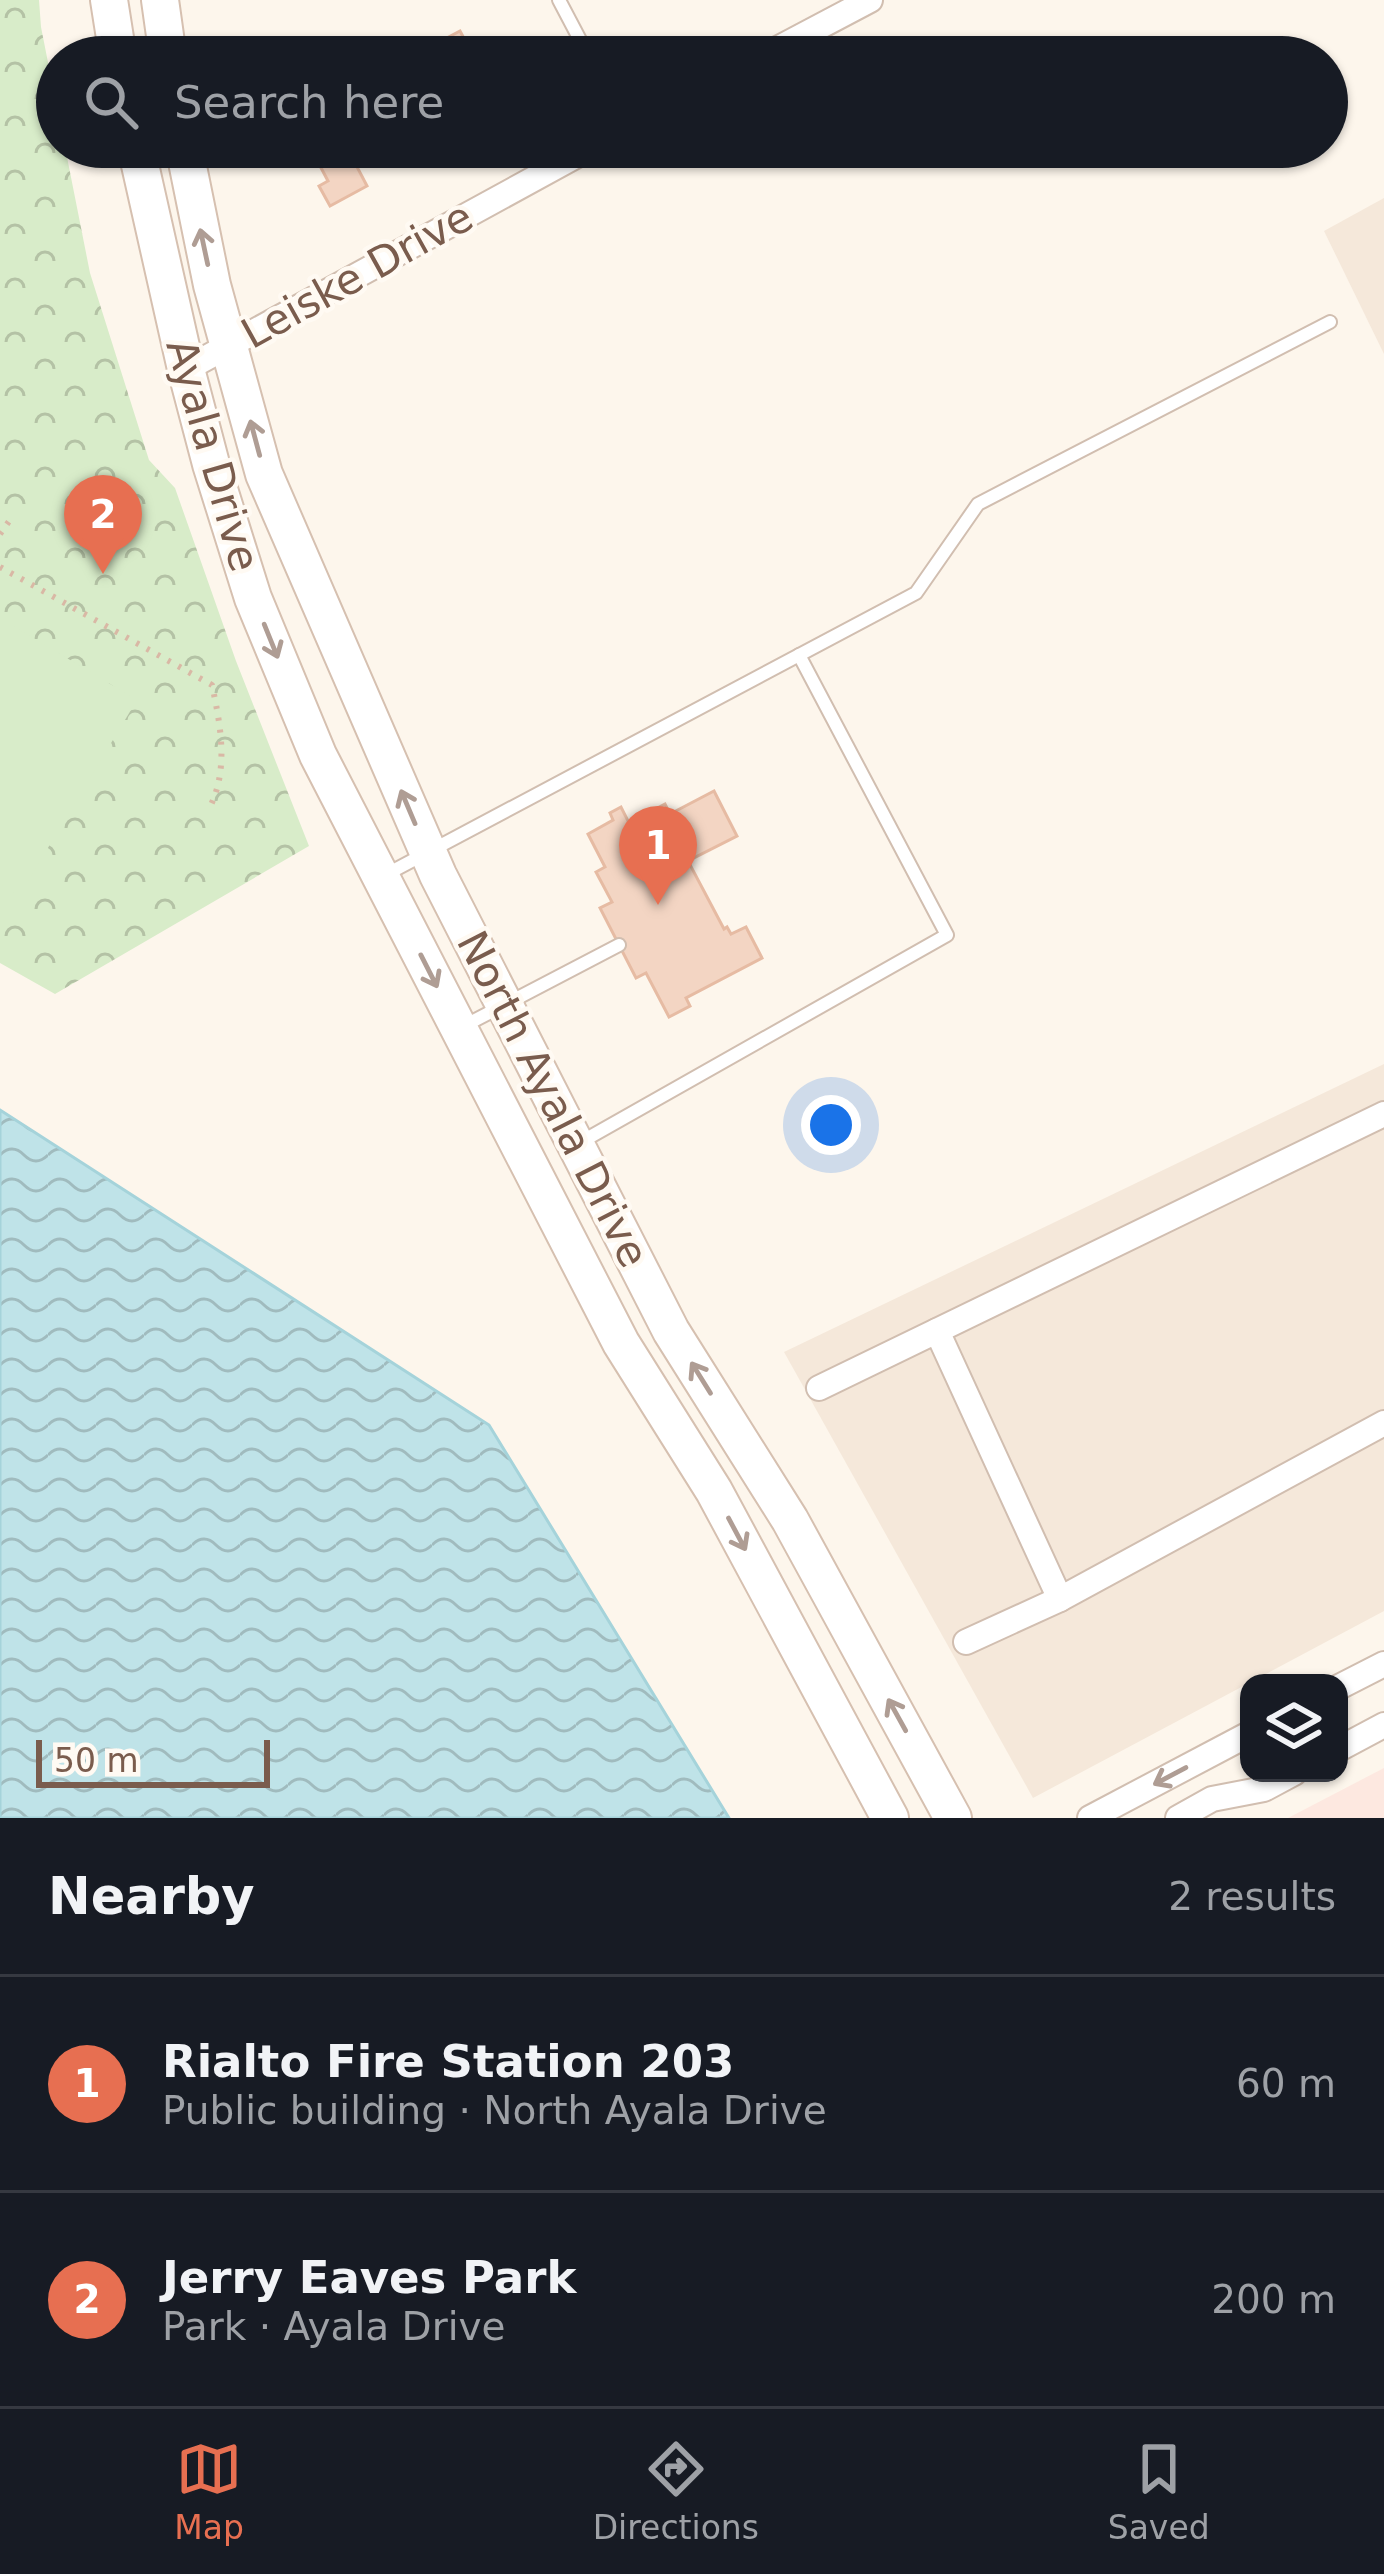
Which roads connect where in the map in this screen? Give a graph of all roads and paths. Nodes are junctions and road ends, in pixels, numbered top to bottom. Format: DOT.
graph roads {
  1 [pos="110,0"];
  2 [pos="160,0"];
  3 [pos="559,0"];
  4 [pos="870,0"];
  5 [pos="115,36"];
  6 [pos="165,36"];
  7 [pos="578,36"];
  8 [pos="802,36"];
  9 [pos="141,168"];
  10 [pos="188,168"];
  11 [pos="554,168"];
  12 [pos="1330,322"];
  13 [pos="229,345"];
  14 [pos="186,369"];
  15 [pos="12,517"];
  16 [pos="0,534"];
  17 [pos="0,567"];
  18 [pos="799,655"];
  19 [pos="318,755"];
  20 [pos="209,809"];
  21 [pos="428,852"];
  22 [pos="381,878"];
  23 [pos="619,945"];
  24 [pos="504,1005"];
  25 [pos="458,1028"];
  26 [pos="1384,1114"];
  27 [pos="576,1145"];
  28 [pos="937,1331"];
  29 [pos="819,1388"];
  30 [pos="1384,1423"];
  31 [pos="1060,1599"];
  32 [pos="966,1642"];
  33 [pos="1384,1664"];
  34 [pos="1348,1682"];
  35 [pos="1384,1725"];
  36 [pos="1240,1739"];
  37 [pos="1348,1744"];
  38 [pos="1277,1782"];
  39 [pos="890,1818"];
  40 [pos="952,1818"];
  41 [pos="1090,1818"];
  42 [pos="1178,1818"];
  1 -- 5 [label="main road"];
  2 -- 6 [label="main road"];
  3 -- 7 [label="lane"];
  4 -- 8 [label="street"];
  9 -- 14 [label="main road, Ayala Drive"];
  13 -- 10 [label="main road, Ayala Drive, one-way"];
  11 -- 13 [label="street, Leiske Drive"];
  12 -- 18 [label="lane"];
  13 -- 14 [label="street, Leiske Drive"];
  21 -- 13 [label="main road, North Ayala Drive, one-way"];
  14 -- 19 [label="main road, Ayala Drive, one-way"];
  15 -- 16 [label="path"];
  17 -- 20 [label="path"];
  18 -- 21 [label="lane"];
  18 -- 27 [label="lane"];
  19 -- 22 [label="main road, North Ayala Drive"];
  21 -- 22 [label="lane"];
  21 -- 24 [label="main road, North Ayala Drive"];
  22 -- 25 [label="main road, North Ayala Drive, one-way"];
  23 -- 24 [label="lane"];
  24 -- 25 [label="lane"];
  24 -- 27 [label="main road, North Ayala Drive"];
  25 -- 39 [label="main road, North Ayala Drive, one-way"];
  26 -- 28 [label="street"];
  40 -- 27 [label="main road, North Ayala Drive, one-way"];
  28 -- 29 [label="street"];
  28 -- 31 [label="street"];
  30 -- 31 [label="street"];
  31 -- 32 [label="street"];
  33 -- 34 [label="street"];
  35 -- 37 [label="street"];
  36 -- 41 [label="street, one-way"];
  38 -- 42 [label="street"];
}
